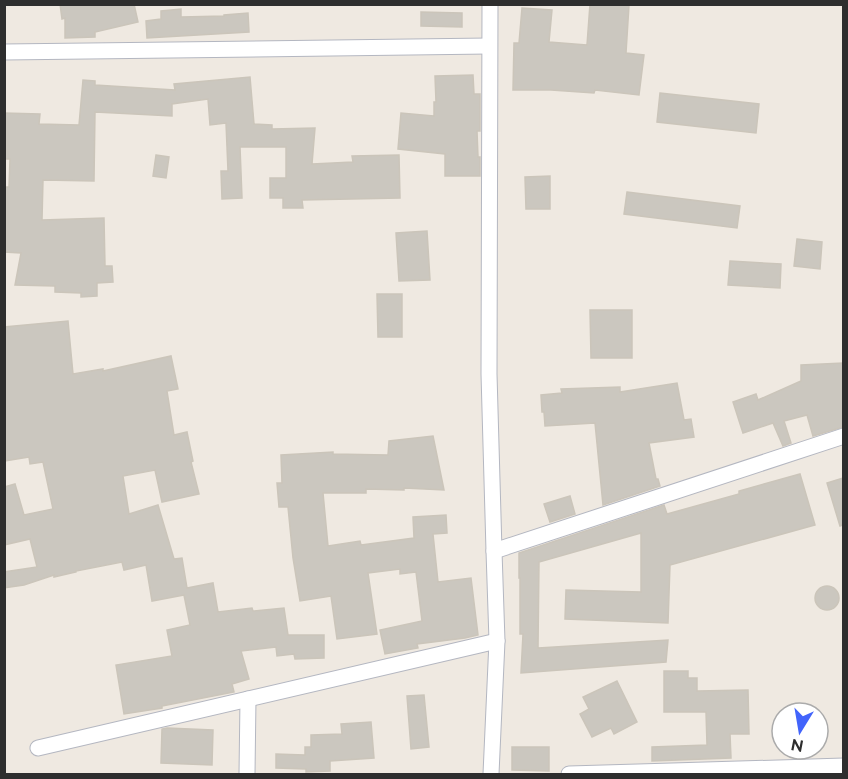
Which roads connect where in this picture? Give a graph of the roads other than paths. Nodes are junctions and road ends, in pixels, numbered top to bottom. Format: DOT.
graph roads {
  1 [pos="490,4"];
  2 [pos="489,46"];
  3 [pos="4,52"];
  4 [pos="843,436"];
  5 [pos="494,550"];
  6 [pos="497,641"];
  7 [pos="248,699"];
  8 [pos="38,748"];
  9 [pos="843,766"];
  10 [pos="247,774"];
  11 [pos="491,774"];
  12 [pos="569,774"];
  1 -- 2 [label="street"];
  2 -- 3 [label="street"];
  2 -- 5 [label="street"];
  4 -- 5 [label="street"];
  5 -- 6 [label="street"];
  6 -- 7 [label="street"];
  6 -- 11 [label="street"];
  7 -- 8 [label="street"];
  7 -- 10 [label="street"];
  9 -- 12 [label="street"];
}
